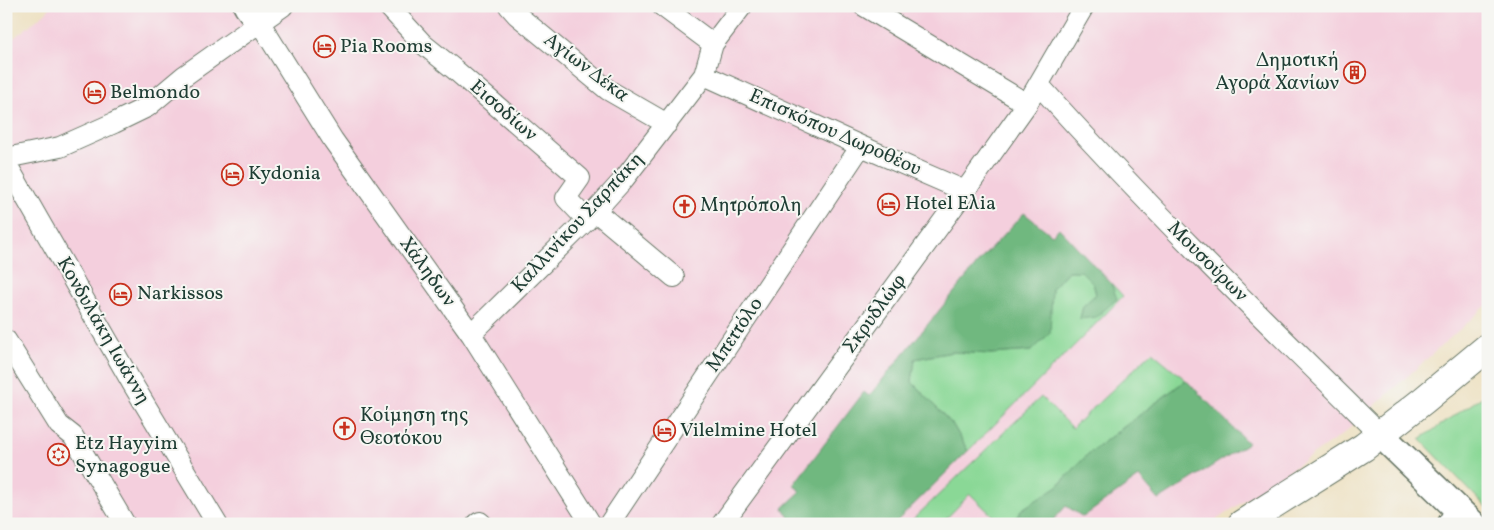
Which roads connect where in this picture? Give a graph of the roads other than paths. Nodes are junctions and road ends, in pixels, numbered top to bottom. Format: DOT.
graph roads {
  1 [pos="283,6"];
  2 [pos="388,6"];
  3 [pos="509,6"];
  4 [pos="662,6"];
  5 [pos="742,6"];
  6 [pos="864,6"];
  7 [pos="1084,6"];
  8 [pos="253,14"];
  9 [pos="713,44"];
  10 [pos="704,75"];
  11 [pos="1039,85"];
  12 [pos="1027,104"];
  13 [pos="667,124"];
  14 [pos="861,146"];
  15 [pos="6,158"];
  16 [pos="6,163"];
  17 [pos="965,191"];
  18 [pos="591,215"];
  19 [pos="674,277"];
  20 [pos="471,334"];
  21 [pos="6,340"];
  22 [pos="1488,347"];
  23 [pos="1380,434"];
  24 [pos="1448,514"];
  25 [pos="125,524"];
  26 [pos="217,524"];
  27 [pos="477,524"];
  28 [pos="482,524"];
  29 [pos="591,524"];
  30 [pos="609,524"];
  31 [pos="722,524"];
  32 [pos="1242,524"];
  33 [pos="1473,524"];
  1 -- 8 [label="street"];
  2 -- 18 [label="street, Εισοδίων"];
  3 -- 13 [label="street, Αγίων Δέκα"];
  4 -- 9 [label="street"];
  5 -- 9 [label="street, Καλλινίκου Σαρπάκη"];
  6 -- 12 [label="street"];
  7 -- 11 [label="street, Σκρυδλώφ"];
  8 -- 15 [label="street"];
  8 -- 20 [label="street, Χάληδων"];
  9 -- 10 [label="street, Καλλινίκου Σαρπάκη"];
  10 -- 13 [label="street, Καλλινίκου Σαρπάκη"];
  10 -- 14 [label="street, Επισκόπου Δωροθέου"];
  11 -- 12 [label="street, Σκρυδλώφ"];
  11 -- 23 [label="street, Μουσούρων"];
  12 -- 17 [label="street, Σκρυδλώφ"];
  13 -- 18 [label="street, Καλλινίκου Σαρπάκη"];
  14 -- 17 [label="street, Επισκόπου Δωροθέου"];
  14 -- 30 [label="street, Μπεττόλο"];
  16 -- 26 [label="street, Κονδυλάκη Ιωάννη"];
  17 -- 31 [label="street, Σκρυδλώφ"];
  18 -- 19 [label="street"];
  18 -- 20 [label="street, Καλλινίκου Σαρπάκη"];
  20 -- 29 [label="street, Χάληδων"];
  21 -- 25 [label="street"];
  22 -- 23 [label="main road"];
  23 -- 24 [label="street"];
  23 -- 32 [label="main road"];
  24 -- 33 [label="street"];
  27 -- 28 [label="street"];
}
